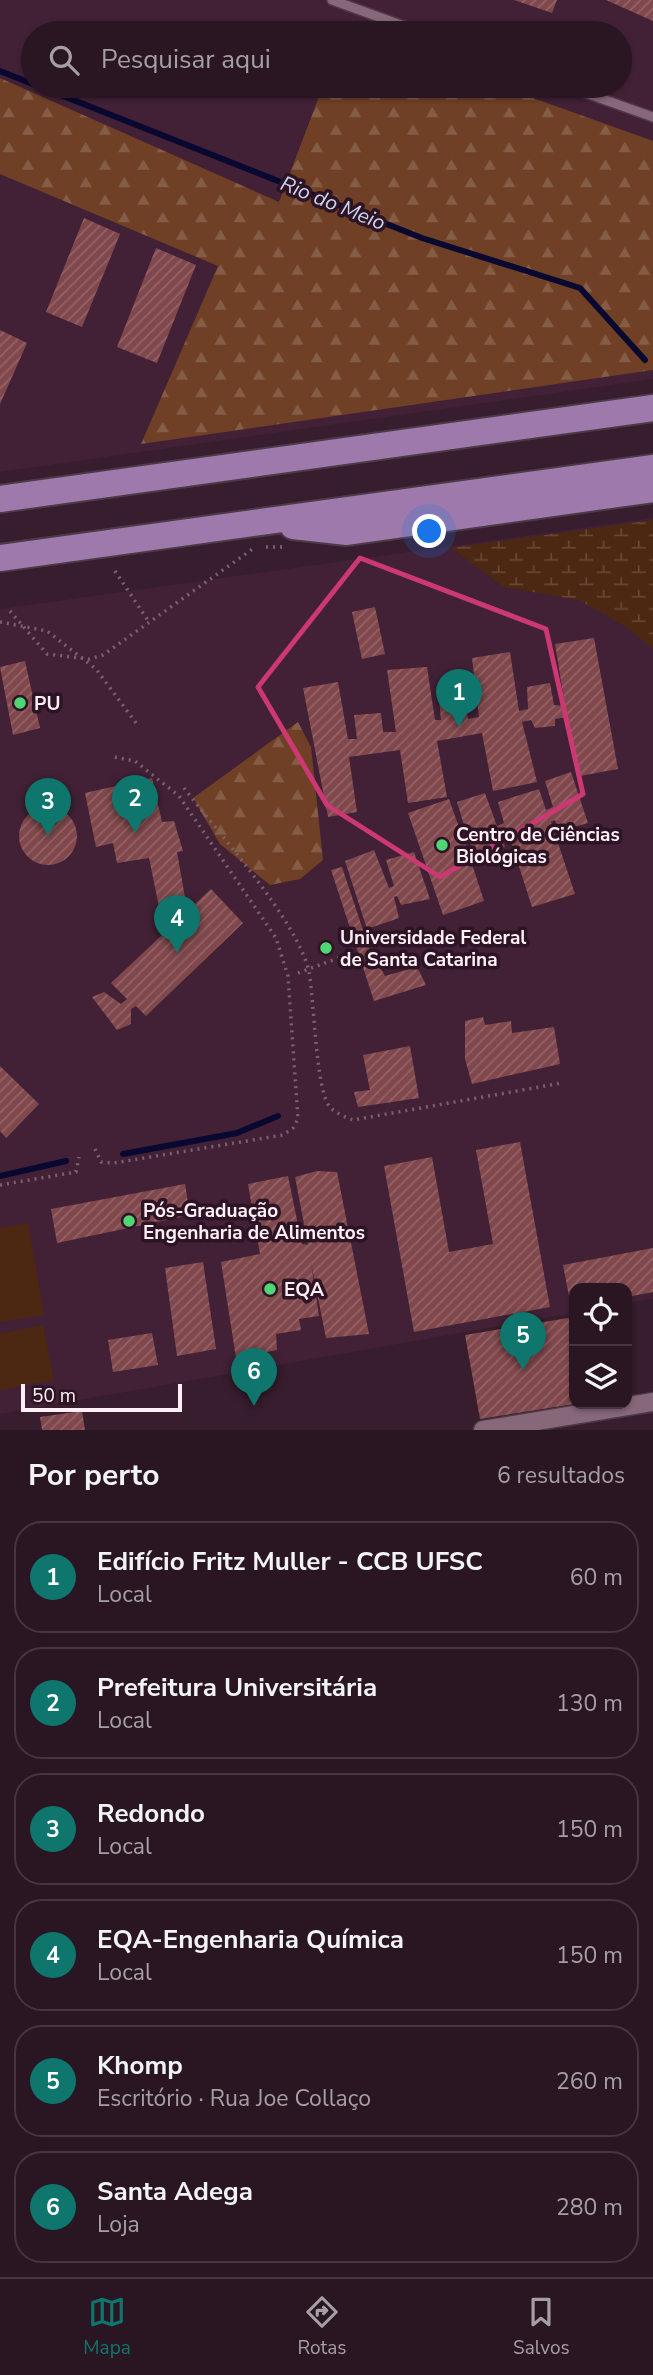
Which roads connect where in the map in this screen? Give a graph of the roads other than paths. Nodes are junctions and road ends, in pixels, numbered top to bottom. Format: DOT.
graph roads {
  1 [pos="332,0"];
  2 [pos="390,21"];
  3 [pos="600,98"];
  4 [pos="653,117"];
  5 [pos="653,408"];
  6 [pos="653,468"];
  7 [pos="653,489"];
  8 [pos="0,499"];
  9 [pos="267,521"];
  10 [pos="0,558"];
  11 [pos="653,1402"];
  12 [pos="482,1430"];
  1 -- 2 [label="lane"];
  3 -- 4 [label="lane"];
  5 -- 8 [label="main road"];
  6 -- 9 [label="main road"];
  7 -- 9 [label="main road"];
  9 -- 10 [label="main road"];
  11 -- 12 [label="street"];
}
